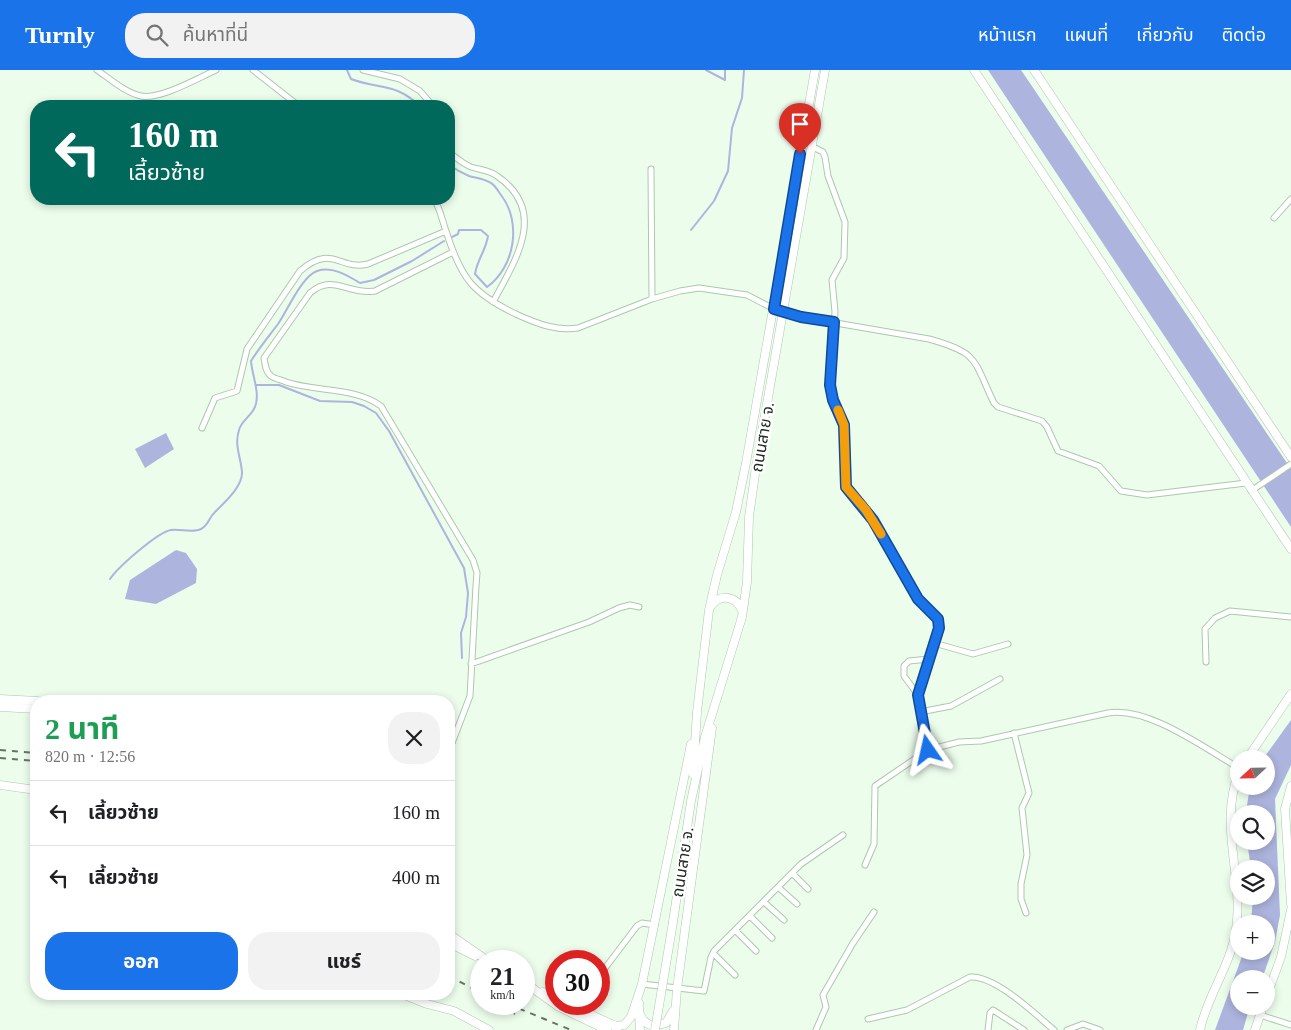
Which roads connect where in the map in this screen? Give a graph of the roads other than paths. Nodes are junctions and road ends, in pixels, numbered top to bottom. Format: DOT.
graph roads {
  1 [pos="98,70"];
  2 [pos="216,70"];
  3 [pos="253,70"];
  4 [pos="363,70"];
  5 [pos="814,70"];
  6 [pos="825,70"];
  7 [pos="974,70"];
  8 [pos="1034,70"];
  9 [pos="290,100"];
  10 [pos="427,100"];
  11 [pos="811,146"];
  12 [pos="455,156"];
  13 [pos="650,169"];
  14 [pos="1291,199"];
  15 [pos="436,205"];
  16 [pos="1274,218"];
  17 [pos="446,231"];
  18 [pos="453,252"];
  19 [pos="652,299"];
  20 [pos="493,302"];
  21 [pos="774,309"];
  22 [pos="784,312"];
  23 [pos="834,322"];
  24 [pos="202,428"];
  25 [pos="1291,457"];
  26 [pos="1291,464"];
  27 [pos="1246,483"];
  28 [pos="1251,491"];
  29 [pos="1291,548"];
  30 [pos="639,608"];
  31 [pos="709,610"];
  32 [pos="742,617"];
  33 [pos="1291,617"];
  34 [pos="934,643"];
  35 [pos="1008,644"];
  36 [pos="929,659"];
  37 [pos="1206,662"];
  38 [pos="471,664"];
  39 [pos="1000,679"];
  40 [pos="1291,694"];
  41 [pos="918,695"];
  42 [pos="0,699"];
  43 [pos="30,701"];
  44 [pos="0,707"];
  45 [pos="30,709"];
  46 [pos="697,712"];
  47 [pos="920,712"];
  48 [pos="713,713"];
  49 [pos="1014,733"];
  50 [pos="455,735"];
  51 [pos="928,750"];
  52 [pos="1253,750"];
  53 [pos="1230,765"];
  54 [pos="0,785"];
  55 [pos="1291,786"];
  56 [pos="30,789"];
  57 [pos="1232,795"];
  58 [pos="691,801"];
  59 [pos="843,835"];
  60 [pos="865,865"];
  61 [pos="792,873"];
  62 [pos="778,887"];
  63 [pos="808,889"];
  64 [pos="764,902"];
  65 [pos="797,904"];
  66 [pos="1291,904"];
  67 [pos="1291,910"];
  68 [pos="874,912"];
  69 [pos="1026,913"];
  70 [pos="750,916"];
  71 [pos="784,920"];
  72 [pos="654,925"];
  73 [pos="735,930"];
  74 [pos="455,938"];
  75 [pos="772,938"];
  76 [pos="455,946"];
  77 [pos="472,950"];
  78 [pos="756,951"];
  79 [pos="470,953"];
  80 [pos="713,953"];
  81 [pos="610,962"];
  82 [pos="735,975"];
  83 [pos="1275,975"];
  84 [pos="642,984"];
  85 [pos="535,990"];
  86 [pos="678,990"];
  87 [pos="421,1000"];
  88 [pos="639,1014"];
  89 [pos="590,1015"];
  90 [pos="673,1015"];
  91 [pos="1260,1015"];
  92 [pos="868,1019"];
  93 [pos="1291,1025"];
  94 [pos="611,1028"];
  95 [pos="489,1030"];
  96 [pos="625,1030"];
  97 [pos="640,1030"];
  98 [pos="655,1030"];
  99 [pos="669,1030"];
  100 [pos="674,1030"];
  101 [pos="816,1030"];
  102 [pos="988,1030"];
  103 [pos="1024,1030"];
  104 [pos="1054,1030"];
  105 [pos="1067,1030"];
  106 [pos="1100,1030"];
  107 [pos="1200,1030"];
  108 [pos="1255,1030"];
  1 -- 2 [label="street"];
  3 -- 9 [label="street"];
  4 -- 10 [label="street"];
  5 -- 21 [label="main road, ถนนสาย จ."];
  6 -- 11 [label="main road, ถนนสาย จ."];
  7 -- 27 [label="main road"];
  8 -- 25 [label="main road"];
  11 -- 22 [label="main road, ถนนสาย จ."];
  11 -- 23 [label="street"];
  12 -- 20 [label="street"];
  13 -- 19 [label="street"];
  14 -- 16 [label="street"];
  15 -- 17 [label="street"];
  17 -- 18 [label="street"];
  17 -- 24 [label="street"];
  18 -- 20 [label="street"];
  18 -- 38 [label="street"];
  19 -- 20 [label="street"];
  19 -- 21 [label="street"];
  21 -- 22 [label="street"];
  21 -- 31 [label="main road, ถนนสาย จ."];
  22 -- 23 [label="street"];
  22 -- 32 [label="main road, ถนนสาย จ."];
  23 -- 27 [label="street"];
  23 -- 34 [label="street"];
  26 -- 28 [label="street"];
  27 -- 28 [label="main road"];
  28 -- 29 [label="main road"];
  30 -- 38 [label="street"];
  31 -- 32 [label="main road"];
  31 -- 46 [label="main road, ถนนสาย จ."];
  32 -- 48 [label="main road, ถนนสาย จ."];
  33 -- 37 [label="street"];
  34 -- 35 [label="street"];
  34 -- 36 [label="street"];
  36 -- 41 [label="street"];
  36 -- 41 [label="street"];
  38 -- 50 [label="street"];
  39 -- 47 [label="street"];
  40 -- 52 [label="main road"];
  41 -- 47 [label="street"];
  42 -- 43 [label="main road"];
  44 -- 45 [label="main road"];
  46 -- 58 [label="main road, ถนนสาย จ."];
  46 -- 72 [label="main road"];
  47 -- 51 [label="street"];
  48 -- 58 [label="main road, ถนนสาย จ."];
  48 -- 86 [label="main road"];
  49 -- 51 [label="street"];
  49 -- 53 [label="street"];
  49 -- 69 [label="street"];
  51 -- 60 [label="street"];
  54 -- 56 [label="main road"];
  55 -- 66 [label="main road"];
  57 -- 107 [label="main road"];
  58 -- 98 [label="main road, ถนนสาย จ., bridge"];
  59 -- 61 [label="street"];
  61 -- 62 [label="street"];
  61 -- 63 [label="street"];
  62 -- 64 [label="street"];
  62 -- 65 [label="street"];
  64 -- 70 [label="street"];
  64 -- 71 [label="street"];
  67 -- 83 [label="main road"];
  68 -- 101 [label="street"];
  70 -- 73 [label="street"];
  70 -- 75 [label="street"];
  72 -- 81 [label="street"];
  72 -- 84 [label="main road"];
  73 -- 78 [label="street"];
  73 -- 80 [label="street"];
  74 -- 77 [label="main road"];
  76 -- 79 [label="main road"];
  80 -- 82 [label="street"];
  80 -- 86 [label="street"];
  84 -- 86 [label="street"];
  84 -- 88 [label="main road"];
  84 -- 94 [label="main road"];
  85 -- 94 [label="main road"];
  86 -- 90 [label="main road"];
  86 -- 100 [label="main road"];
  87 -- 95 [label="main road"];
  88 -- 90 [label="main road"];
  88 -- 97 [label="main road"];
  89 -- 94 [label="main road"];
  90 -- 99 [label="main road"];
  91 -- 93 [label="street"];
  91 -- 108 [label="main road"];
  92 -- 104 [label="street"];
  94 -- 96 [label="main road"];
  102 -- 103 [label="street"];
  105 -- 106 [label="street"];
}
